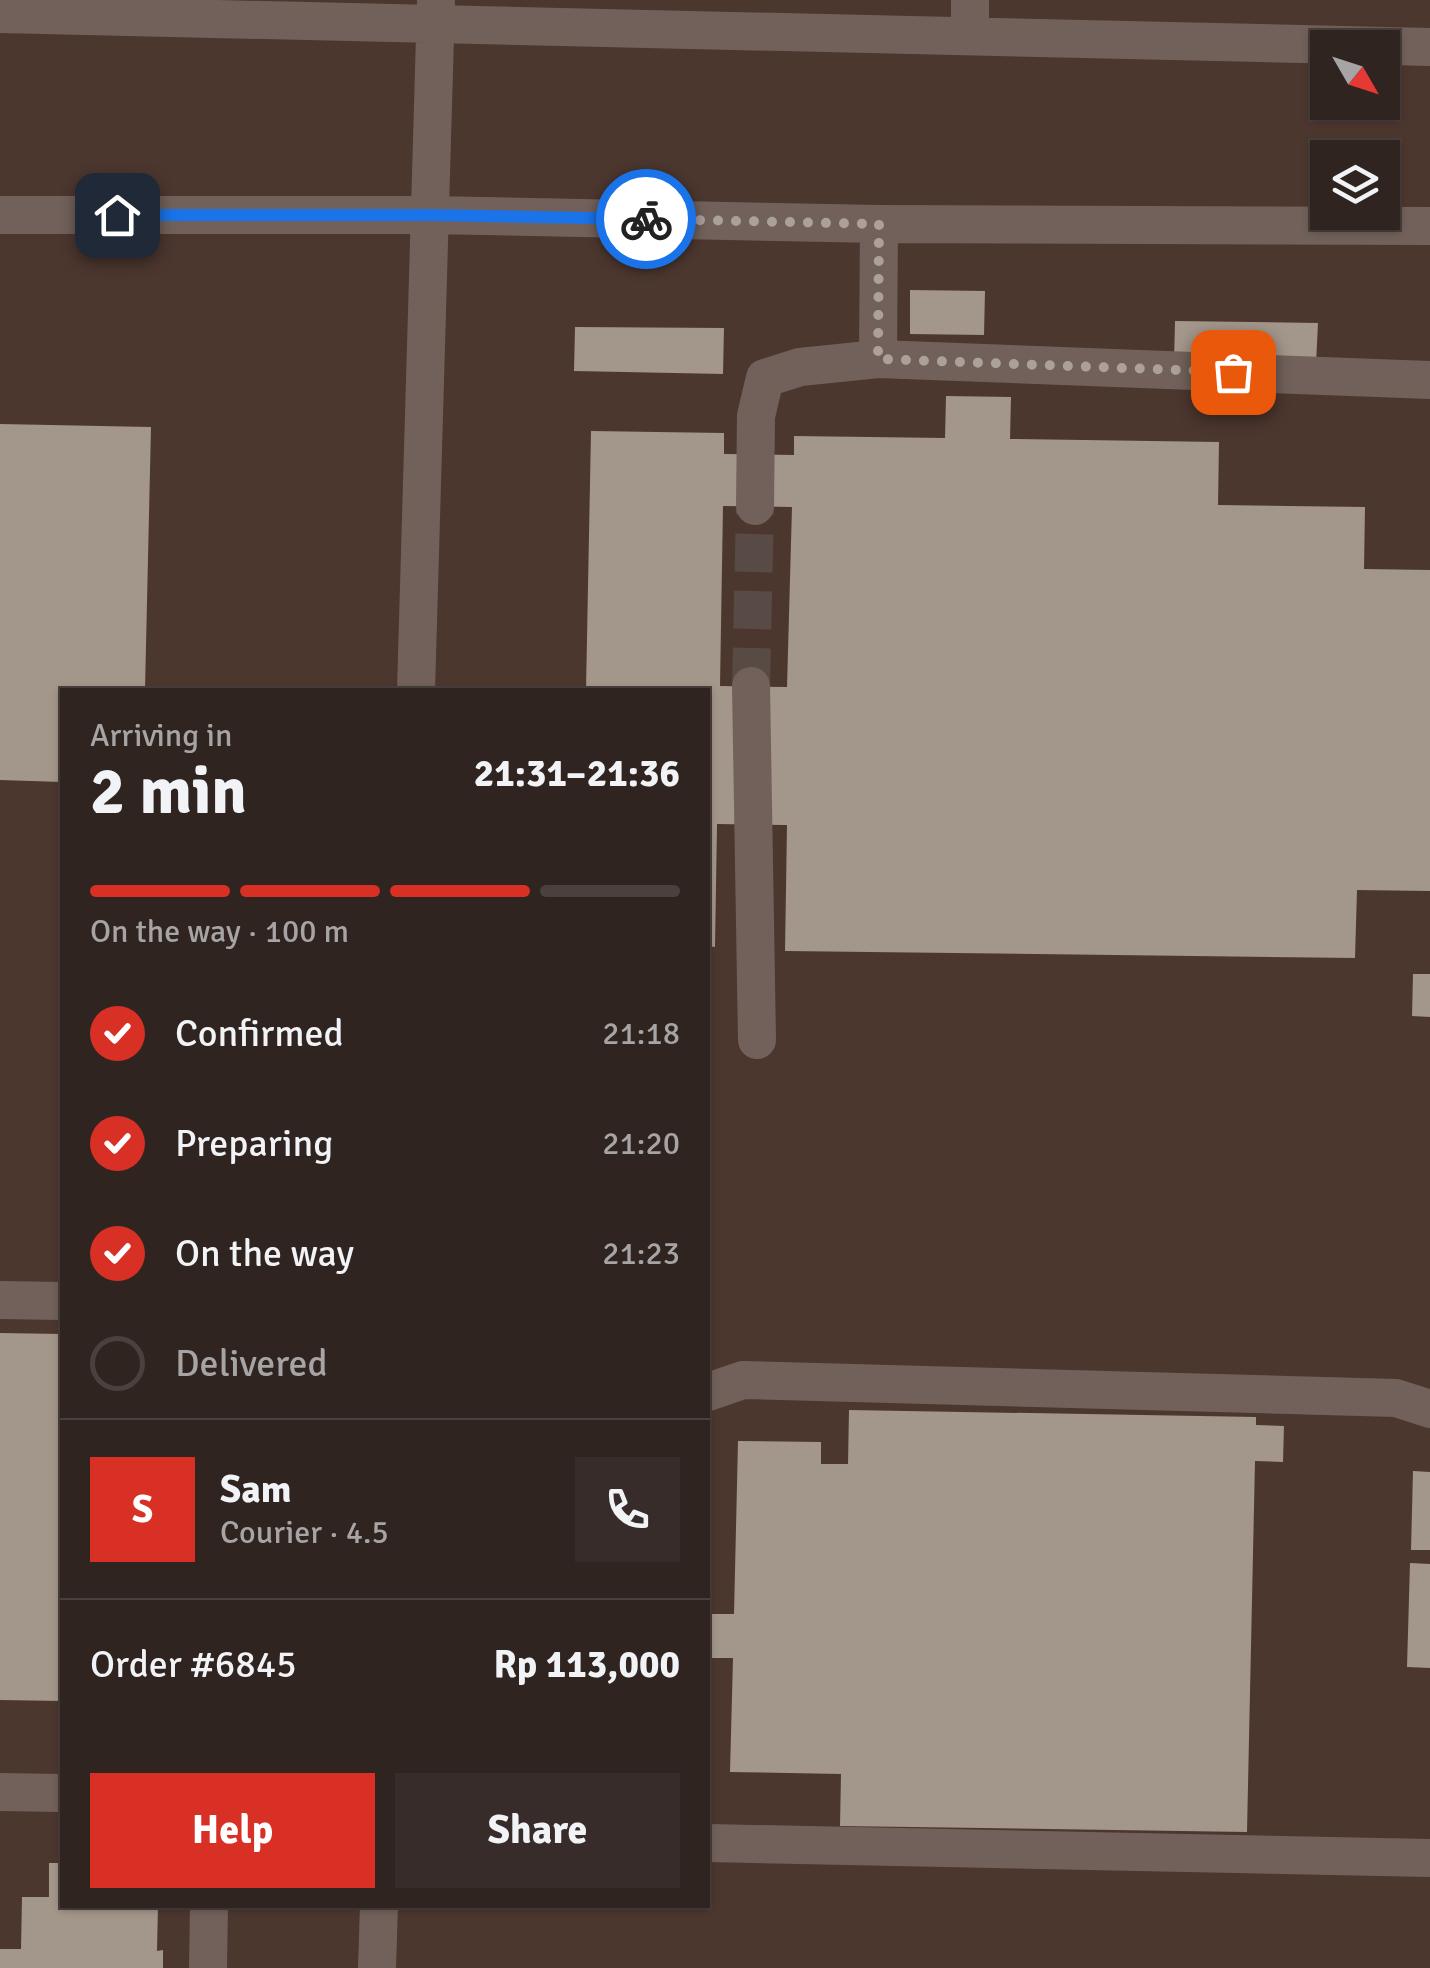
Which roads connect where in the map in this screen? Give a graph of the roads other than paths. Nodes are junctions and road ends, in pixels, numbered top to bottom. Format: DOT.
graph roads {
  1 [pos="436,12"];
  2 [pos="0,14"];
  3 [pos="970,18"];
  4 [pos="1430,47"];
  5 [pos="0,214"];
  6 [pos="430,215"];
  7 [pos="879,224"];
  8 [pos="1430,226"];
  9 [pos="878,359"];
  10 [pos="1430,380"];
  11 [pos="755,506"];
  12 [pos="751,686"];
  13 [pos="416,688"];
  14 [pos="757,1040"];
  15 [pos="0,1300"];
  16 [pos="60,1301"];
  17 [pos="710,1391"];
  18 [pos="1430,1410"];
  19 [pos="0,1792"];
  20 [pos="60,1792"];
  21 [pos="710,1842"];
  22 [pos="1430,1858"];
  23 [pos="209,1908"];
  24 [pos="379,1908"];
  25 [pos="208,1968"];
  26 [pos="376,1968"];
  1 -- 2 [label="street"];
  1 -- 3 [label="street"];
  1 -- 6 [label="street"];
  3 -- 4 [label="street"];
  5 -- 6 [label="street"];
  6 -- 7 [label="street"];
  6 -- 13 [label="street"];
  7 -- 8 [label="street"];
  7 -- 9 [label="street"];
  9 -- 10 [label="street"];
  9 -- 11 [label="street"];
  12 -- 14 [label="street"];
  15 -- 16 [label="street"];
  17 -- 18 [label="street"];
  19 -- 20 [label="street"];
  21 -- 22 [label="street"];
  23 -- 25 [label="street"];
  24 -- 26 [label="street"];
}
